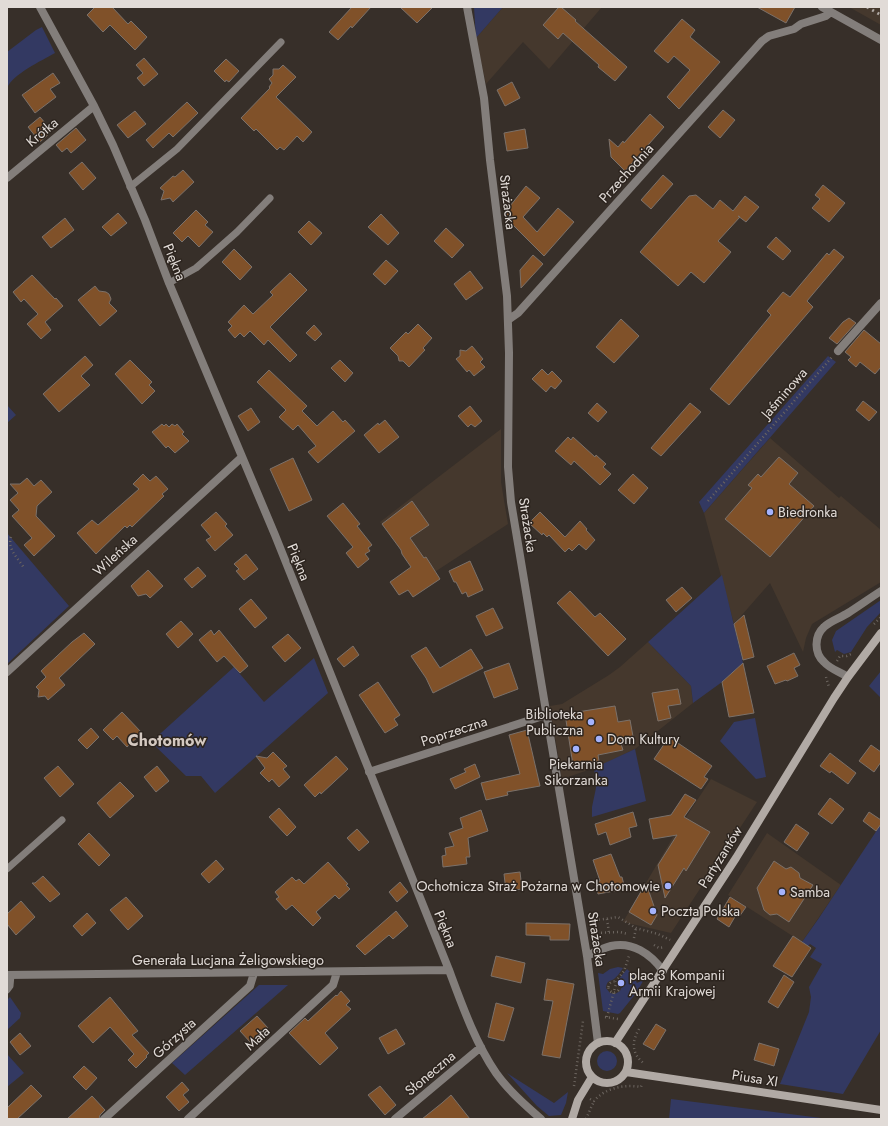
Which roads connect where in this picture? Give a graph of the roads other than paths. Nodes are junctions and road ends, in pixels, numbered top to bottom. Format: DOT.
graph roads {
  1 [pos="40,7"];
  2 [pos="467,7"];
  3 [pos="822,7"];
  4 [pos="831,12"];
  5 [pos="881,40"];
  6 [pos="281,42"];
  7 [pos="94,106"];
  8 [pos="7,178"];
  9 [pos="130,187"];
  10 [pos="270,198"];
  11 [pos="169,283"];
  12 [pos="881,303"];
  13 [pos="508,320"];
  14 [pos="838,351"];
  15 [pos="242,457"];
  16 [pos="881,591"];
  17 [pos="881,633"];
  18 [pos="7,672"];
  19 [pos="848,677"];
  20 [pos="546,715"];
  21 [pos="369,772"];
  22 [pos="62,820"];
  23 [pos="7,869"];
  24 [pos="587,956"];
  25 [pos="449,970"];
  26 [pos="663,970"];
  27 [pos="337,972"];
  28 [pos="254,973"];
  29 [pos="9,975"];
  30 [pos="7,990"];
  31 [pos="598,1043"];
  32 [pos="615,1043"];
  33 [pos="481,1047"];
  34 [pos="626,1072"];
  35 [pos="592,1077"];
  36 [pos="881,1110"];
  37 [pos="104,1119"];
  38 [pos="188,1119"];
  39 [pos="395,1119"];
  40 [pos="541,1119"];
  41 [pos="572,1119"];
  1 -- 7 [label="street, Piękna"];
  2 -- 13 [label="street, Strażacka"];
  3 -- 4 [label="street"];
  4 -- 5 [label="street"];
  4 -- 13 [label="street, Przechodnia"];
  6 -- 9 [label="lane"];
  7 -- 8 [label="street, Krótka"];
  7 -- 9 [label="street, Piękna"];
  9 -- 11 [label="street, Piękna"];
  10 -- 11 [label="lane"];
  11 -- 15 [label="street, Piękna"];
  12 -- 14 [label="street"];
  13 -- 20 [label="street, Strażacka"];
  15 -- 18 [label="street, Wileńska"];
  15 -- 21 [label="street, Piękna"];
  16 -- 19 [label="street"];
  17 -- 19 [label="street, Partyzantów"];
  19 -- 26 [label="street, Partyzantów"];
  20 -- 21 [label="street, Poprzeczna"];
  20 -- 24 [label="street, Strażacka"];
  21 -- 25 [label="street, Piękna"];
  22 -- 23 [label="lane"];
  24 -- 26 [label="street"];
  24 -- 31 [label="street, Strażacka"];
  25 -- 27 [label="street, Generała Lucjana Żeligowskiego"];
  25 -- 33 [label="street, Piękna"];
  26 -- 32 [label="street, Partyzantów"];
  27 -- 28 [label="street, Generała Lucjana Żeligowskiego"];
  27 -- 38 [label="street, Mała"];
  28 -- 29 [label="street, Generała Lucjana Żeligowskiego"];
  28 -- 37 [label="street, Górzysta"];
  29 -- 30 [label="lane"];
  31 -- 32 [label="street"];
  31 -- 35 [label="street"];
  32 -- 34 [label="street"];
  33 -- 39 [label="street, Słoneczna"];
  33 -- 40 [label="street, Piękna"];
  34 -- 35 [label="street"];
  34 -- 36 [label="street, Piusa XI"];
  35 -- 41 [label="street"];
}
